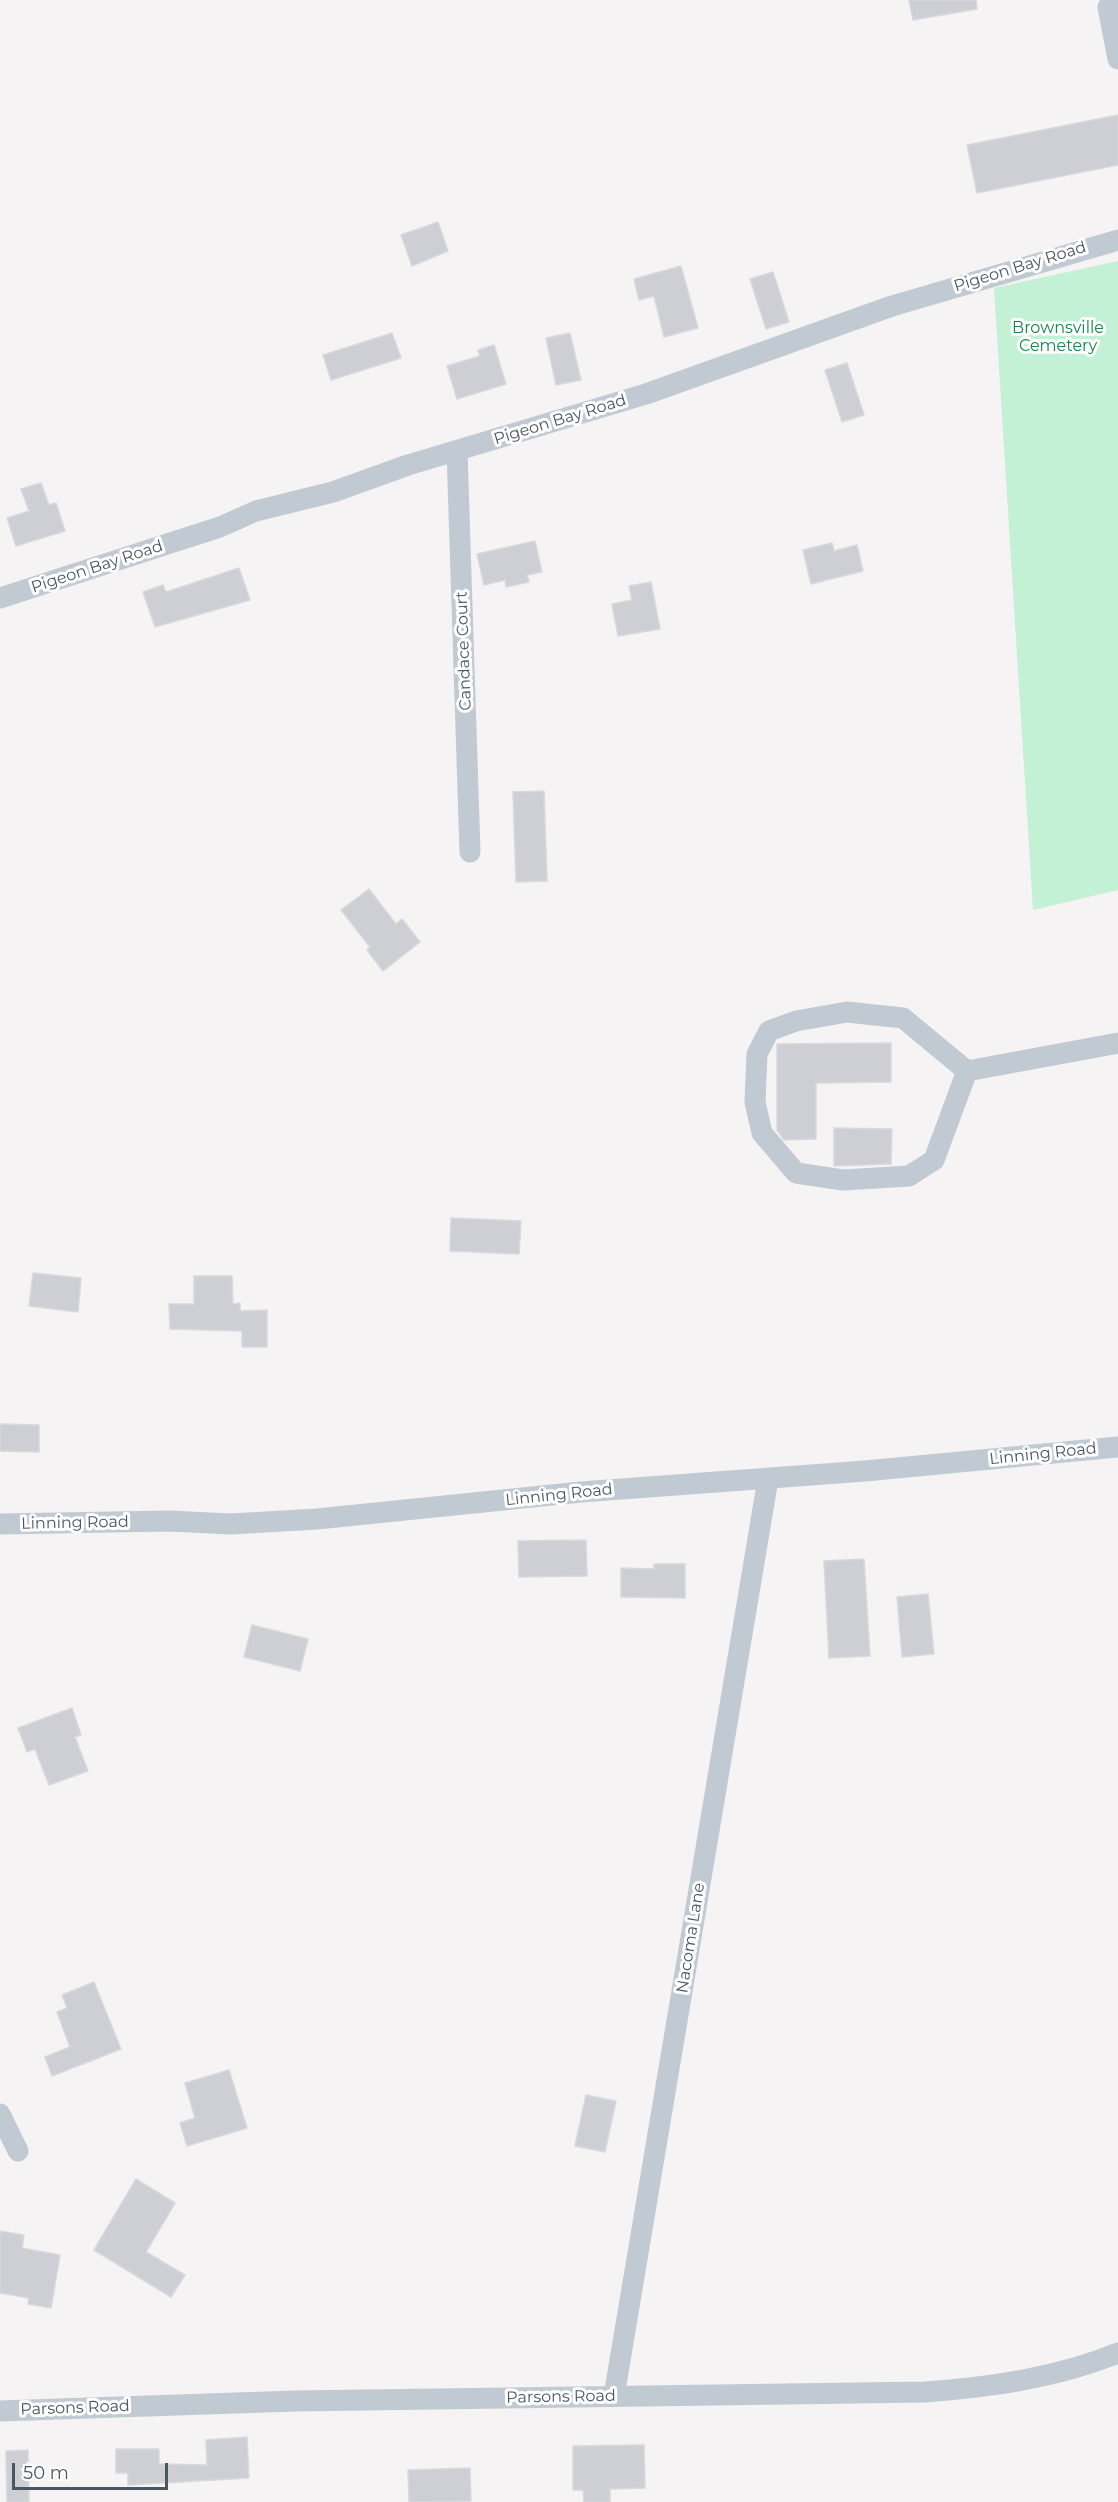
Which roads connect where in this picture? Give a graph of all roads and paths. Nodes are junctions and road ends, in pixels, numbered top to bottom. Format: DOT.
graph roads {
  1 [pos="1118,4"];
  2 [pos="1118,59"];
  3 [pos="1118,240"];
  4 [pos="457,451"];
  5 [pos="0,598"];
  6 [pos="470,852"];
  7 [pos="1118,1042"];
  8 [pos="967,1071"];
  9 [pos="1118,1447"];
  10 [pos="768,1479"];
  11 [pos="0,1524"];
  12 [pos="0,2114"];
  13 [pos="18,2151"];
  14 [pos="1118,2353"];
  15 [pos="614,2396"];
  16 [pos="0,2411"];
  1 -- 2 [label="street"];
  3 -- 4 [label="street, Pigeon Bay Road"];
  4 -- 5 [label="street, Pigeon Bay Road"];
  4 -- 6 [label="street, Candace Court"];
  7 -- 8 [label="street"];
  8 -- 8 [label="street"];
  9 -- 10 [label="street, Linning Road"];
  10 -- 11 [label="street, Linning Road"];
  10 -- 15 [label="street, Nacoma Lane"];
  12 -- 13 [label="street"];
  14 -- 15 [label="street, Parsons Road"];
  15 -- 16 [label="street, Parsons Road"];
}
